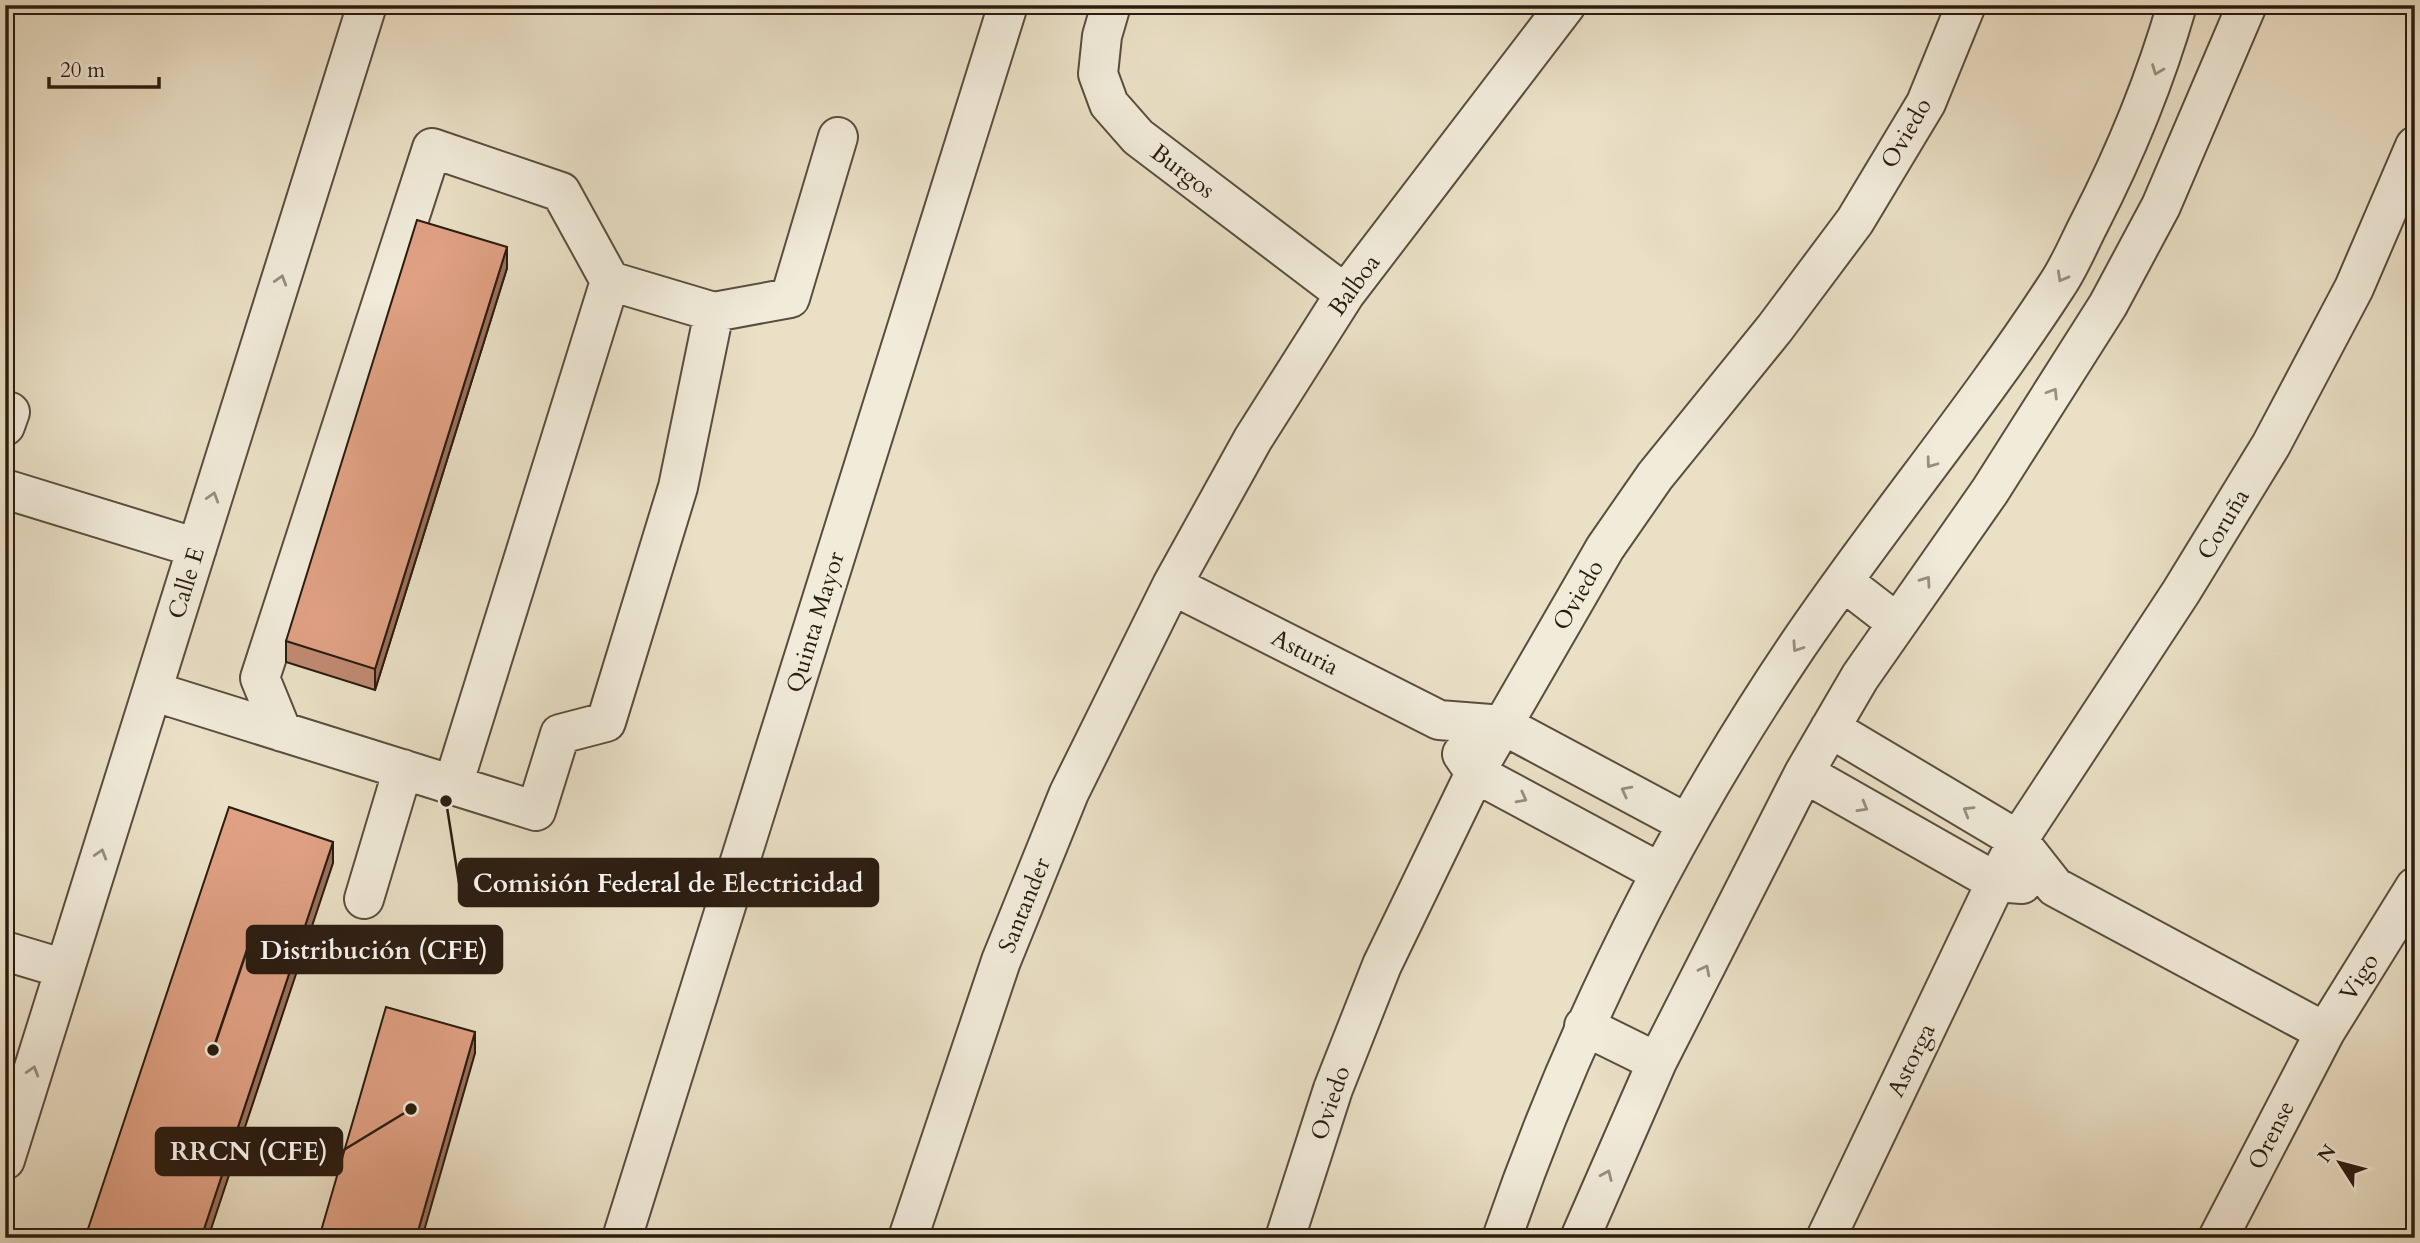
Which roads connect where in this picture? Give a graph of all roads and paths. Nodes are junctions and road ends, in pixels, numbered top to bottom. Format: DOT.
graph roads {
  1 [pos="367,5"];
  2 [pos="1008,5"];
  3 [pos="1111,5"];
  4 [pos="1566,5"];
  5 [pos="1966,5"];
  6 [pos="2177,5"];
  7 [pos="2247,5"];
  8 [pos="838,137"];
  9 [pos="2415,146"];
  10 [pos="610,281"];
  11 [pos="1345,294"];
  12 [pos="715,312"];
  13 [pos="5,489"];
  14 [pos="197,548"];
  15 [pos="1844,582"];
  16 [pos="1172,585"];
  17 [pos="1897,623"];
  18 [pos="152,691"];
  19 [pos="1439,720"];
  20 [pos="1503,725"];
  21 [pos="1830,728"];
  22 [pos="282,732"];
  23 [pos="402,769"];
  24 [pos="1475,773"];
  25 [pos="1804,773"];
  26 [pos="453,785"];
  27 [pos="1686,823"];
  28 [pos="2018,841"];
  29 [pos="1659,872"];
  30 [pos="1996,882"];
  31 [pos="2055,887"];
  32 [pos="2415,887"];
  33 [pos="364,899"];
  34 [pos="5,951"];
  35 [pos="65,969"];
  36 [pos="1584,1026"];
  37 [pos="2325,1032"];
  38 [pos="1657,1062"];
  39 [pos="5,1160"];
  40 [pos="622,1238"];
  41 [pos="908,1238"];
  42 [pos="1285,1238"];
  43 [pos="1503,1238"];
  44 [pos="1580,1238"];
  45 [pos="1826,1238"];
  46 [pos="2218,1238"];
  14 -- 1 [label="street, Calle E, one-way"];
  2 -- 40 [label="street, Quinta Mayor"];
  3 -- 11 [label="street, Burgos"];
  4 -- 11 [label="street, Balboa"];
  5 -- 20 [label="street, Oviedo"];
  6 -- 15 [label="street, one-way"];
  17 -- 7 [label="street, one-way"];
  8 -- 12 [label="street"];
  9 -- 28 [label="street, Coruña"];
  10 -- 12 [label="street"];
  10 -- 22 [label="street"];
  10 -- 26 [label="street"];
  11 -- 16 [label="street, Balboa"];
  12 -- 26 [label="street"];
  13 -- 14 [label="street"];
  14 -- 18 [label="street, Calle E"];
  15 -- 17 [label="street"];
  15 -- 27 [label="street, one-way"];
  16 -- 19 [label="street, Asturia"];
  16 -- 41 [label="street, Santander"];
  17 -- 21 [label="street"];
  18 -- 22 [label="street"];
  35 -- 18 [label="street, Calle E, one-way"];
  19 -- 20 [label="street, Asturia"];
  19 -- 24 [label="street, Asturia"];
  20 -- 24 [label="street, Oviedo"];
  27 -- 20 [label="street, Asturia, one-way"];
  21 -- 25 [label="street"];
  28 -- 21 [label="street, one-way"];
  22 -- 23 [label="street"];
  23 -- 26 [label="street"];
  23 -- 33 [label="street"];
  24 -- 29 [label="street, Asturia, one-way"];
  24 -- 42 [label="street, Oviedo"];
  25 -- 30 [label="street, one-way"];
  38 -- 25 [label="street, one-way"];
  27 -- 29 [label="street"];
  28 -- 30 [label="street, Coruña"];
  28 -- 31 [label="street"];
  29 -- 36 [label="street"];
  30 -- 31 [label="street"];
  30 -- 45 [label="street, Astorga"];
  31 -- 37 [label="street"];
  32 -- 37 [label="street, Vigo"];
  34 -- 35 [label="street"];
  39 -- 35 [label="street, Calle E, one-way"];
  36 -- 38 [label="street"];
  36 -- 43 [label="street"];
  37 -- 46 [label="street, Orense"];
  44 -- 38 [label="street, one-way"];
}
